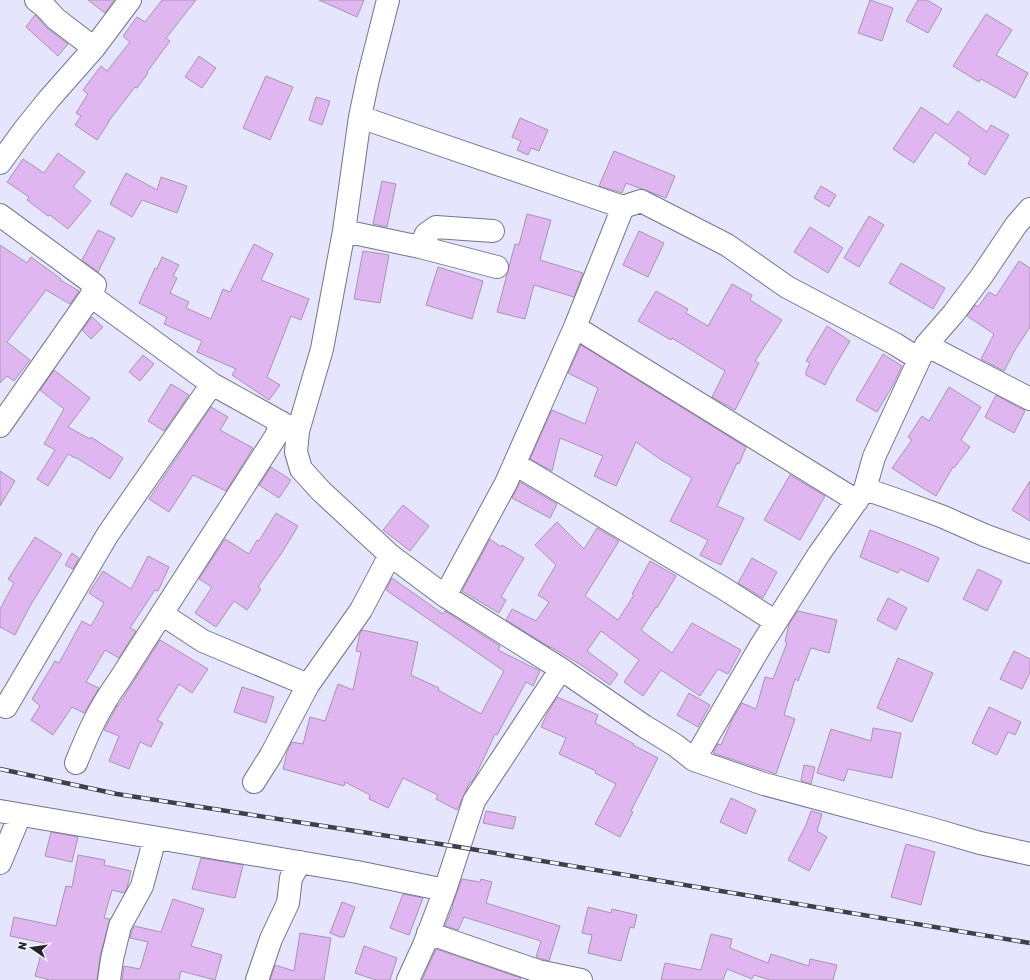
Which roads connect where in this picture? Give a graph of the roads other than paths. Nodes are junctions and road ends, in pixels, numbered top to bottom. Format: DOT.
graph roads {
  1 [pos="36,0"];
  2 [pos="130,0"];
  3 [pos="388,0"];
  4 [pos="94,48"];
  5 [pos="360,117"];
  6 [pos="0,164"];
  7 [pos="623,207"];
  8 [pos="1030,209"];
  9 [pos="2,220"];
  10 [pos="344,231"];
  11 [pos="493,231"];
  12 [pos="420,247"];
  13 [pos="497,267"];
  14 [pos="91,296"];
  15 [pos="575,327"];
  16 [pos="923,352"];
  17 [pos="212,384"];
  18 [pos="1030,399"];
  19 [pos="0,426"];
  20 [pos="289,427"];
  21 [pos="514,464"];
  22 [pos="861,495"];
  23 [pos="1030,552"];
  24 [pos="390,555"];
  25 [pos="445,596"];
  26 [pos="162,614"];
  27 [pos="776,622"];
  28 [pos="561,669"];
  29 [pos="308,685"];
  30 [pos="6,707"];
  31 [pos="694,760"];
  32 [pos="76,763"];
  33 [pos="254,782"];
  34 [pos="10,813"];
  35 [pos="155,838"];
  36 [pos="1030,854"];
  37 [pos="300,862"];
  38 [pos="0,863"];
  39 [pos="445,890"];
  40 [pos="428,933"];
  41 [pos="109,980"];
  42 [pos="257,980"];
  43 [pos="408,980"];
  44 [pos="581,980"];
  1 -- 4 [label="street"];
  2 -- 4 [label="street"];
  3 -- 5 [label="street"];
  4 -- 6 [label="street"];
  5 -- 7 [label="street"];
  5 -- 10 [label="street"];
  7 -- 15 [label="street"];
  7 -- 16 [label="street"];
  8 -- 16 [label="street"];
  9 -- 14 [label="street"];
  10 -- 12 [label="street"];
  10 -- 20 [label="street"];
  11 -- 12 [label="street"];
  12 -- 13 [label="street"];
  14 -- 17 [label="street"];
  14 -- 19 [label="street"];
  15 -- 21 [label="street"];
  15 -- 22 [label="street"];
  16 -- 18 [label="street"];
  16 -- 22 [label="street"];
  17 -- 20 [label="street"];
  17 -- 30 [label="street"];
  20 -- 24 [label="street"];
  20 -- 26 [label="street"];
  21 -- 25 [label="street"];
  21 -- 27 [label="street"];
  22 -- 23 [label="street"];
  22 -- 27 [label="street"];
  24 -- 25 [label="street"];
  24 -- 29 [label="street"];
  25 -- 28 [label="street"];
  26 -- 29 [label="street"];
  26 -- 32 [label="street"];
  27 -- 31 [label="street"];
  28 -- 31 [label="street"];
  28 -- 39 [label="street"];
  29 -- 33 [label="street"];
  31 -- 36 [label="street"];
  34 -- 35 [label="street"];
  34 -- 38 [label="street"];
  35 -- 37 [label="street"];
  35 -- 41 [label="street"];
  37 -- 39 [label="street"];
  37 -- 42 [label="street"];
  39 -- 40 [label="street"];
  40 -- 43 [label="street"];
  40 -- 44 [label="street"];
}
